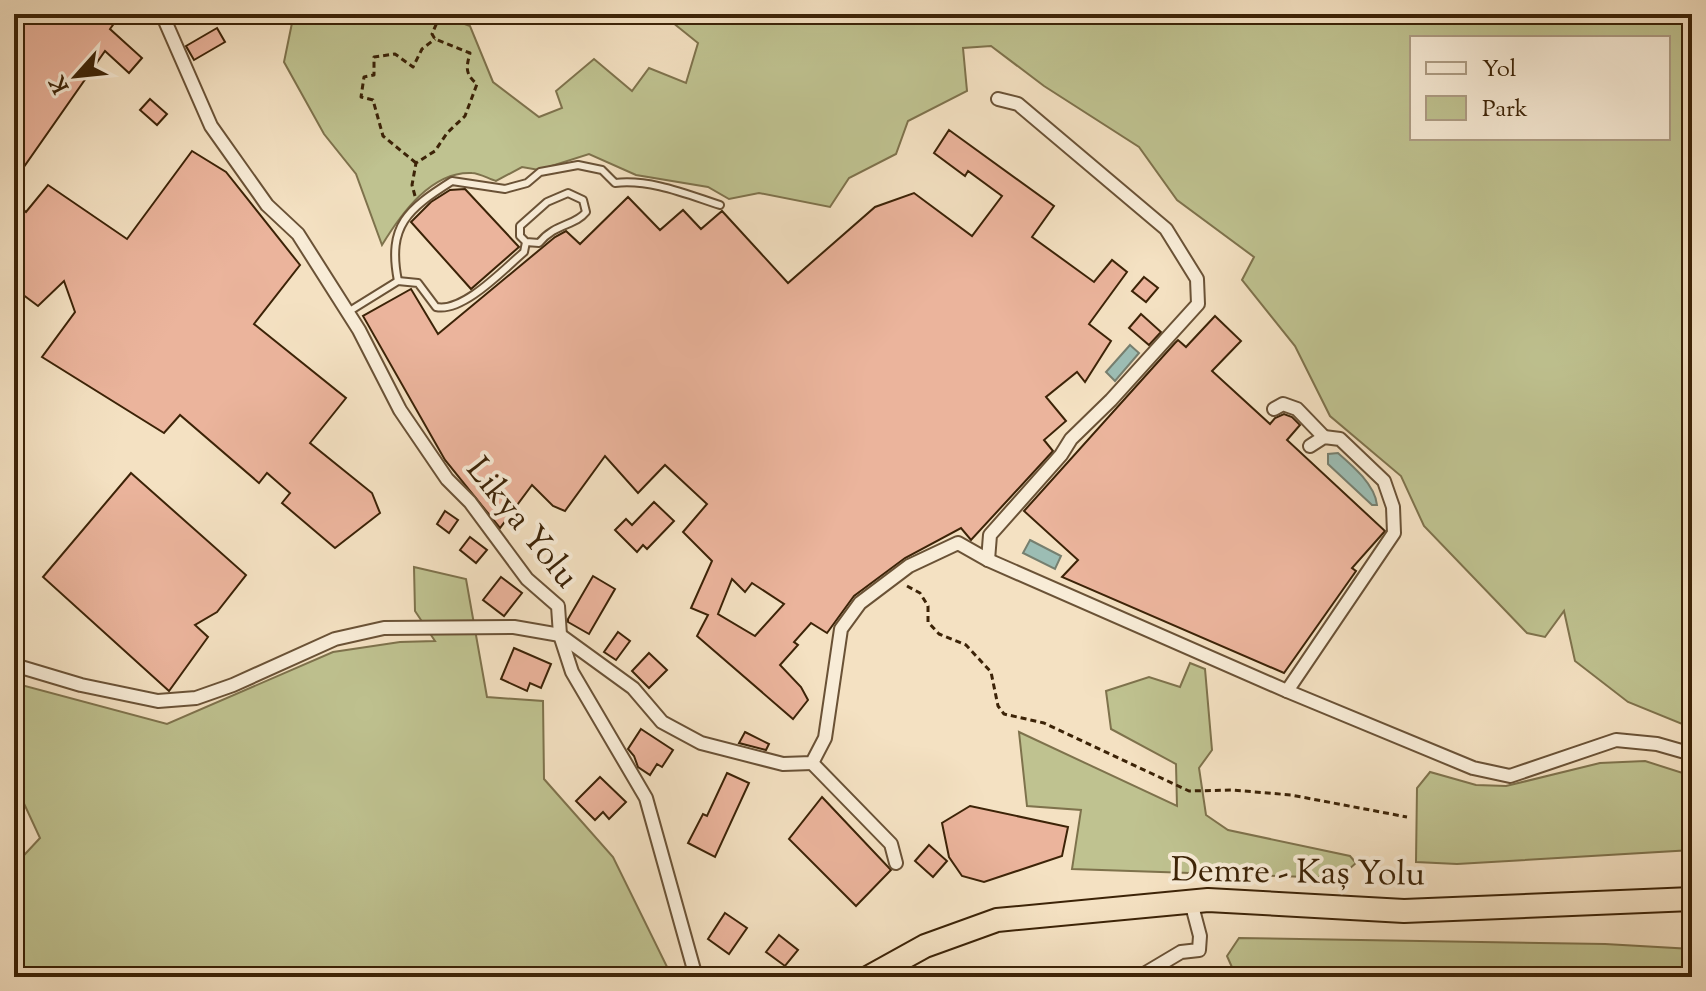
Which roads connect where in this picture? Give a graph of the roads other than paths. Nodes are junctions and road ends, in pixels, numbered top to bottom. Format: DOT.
graph roads {
  1 [pos="162,14"];
  2 [pos="998,99"];
  3 [pos="720,205"];
  4 [pos="526,242"];
  5 [pos="398,281"];
  6 [pos="348,312"];
  7 [pos="1274,409"];
  8 [pos="1324,437"];
  9 [pos="1310,446"];
  10 [pos="988,560"];
  11 [pos="560,635"];
  12 [pos="14,665"];
  13 [pos="1287,691"];
  14 [pos="1692,754"];
  15 [pos="812,763"];
  16 [pos="896,863"];
  17 [pos="1692,899"];
  18 [pos="1191,902"];
  19 [pos="696,977"];
  20 [pos="869,977"];
  21 [pos="1139,977"];
  1 -- 6 [label="street, Likya Yolu"];
  2 -- 10 [label="street"];
  3 -- 5 [label="lane"];
  4 -- 4 [label="lane"];
  4 -- 5 [label="lane"];
  5 -- 6 [label="lane"];
  6 -- 11 [label="street, Likya Yolu"];
  7 -- 8 [label="street"];
  8 -- 9 [label="street"];
  8 -- 13 [label="street"];
  10 -- 13 [label="street"];
  10 -- 15 [label="street"];
  11 -- 12 [label="street, Likya Yolu"];
  11 -- 15 [label="street"];
  11 -- 19 [label="street"];
  13 -- 14 [label="street"];
  15 -- 16 [label="street"];
  17 -- 18 [label="highway, Demre - Kaş Yolu"];
  18 -- 20 [label="highway, Demre - Kaş Yolu"];
  18 -- 21 [label="street"];
}
